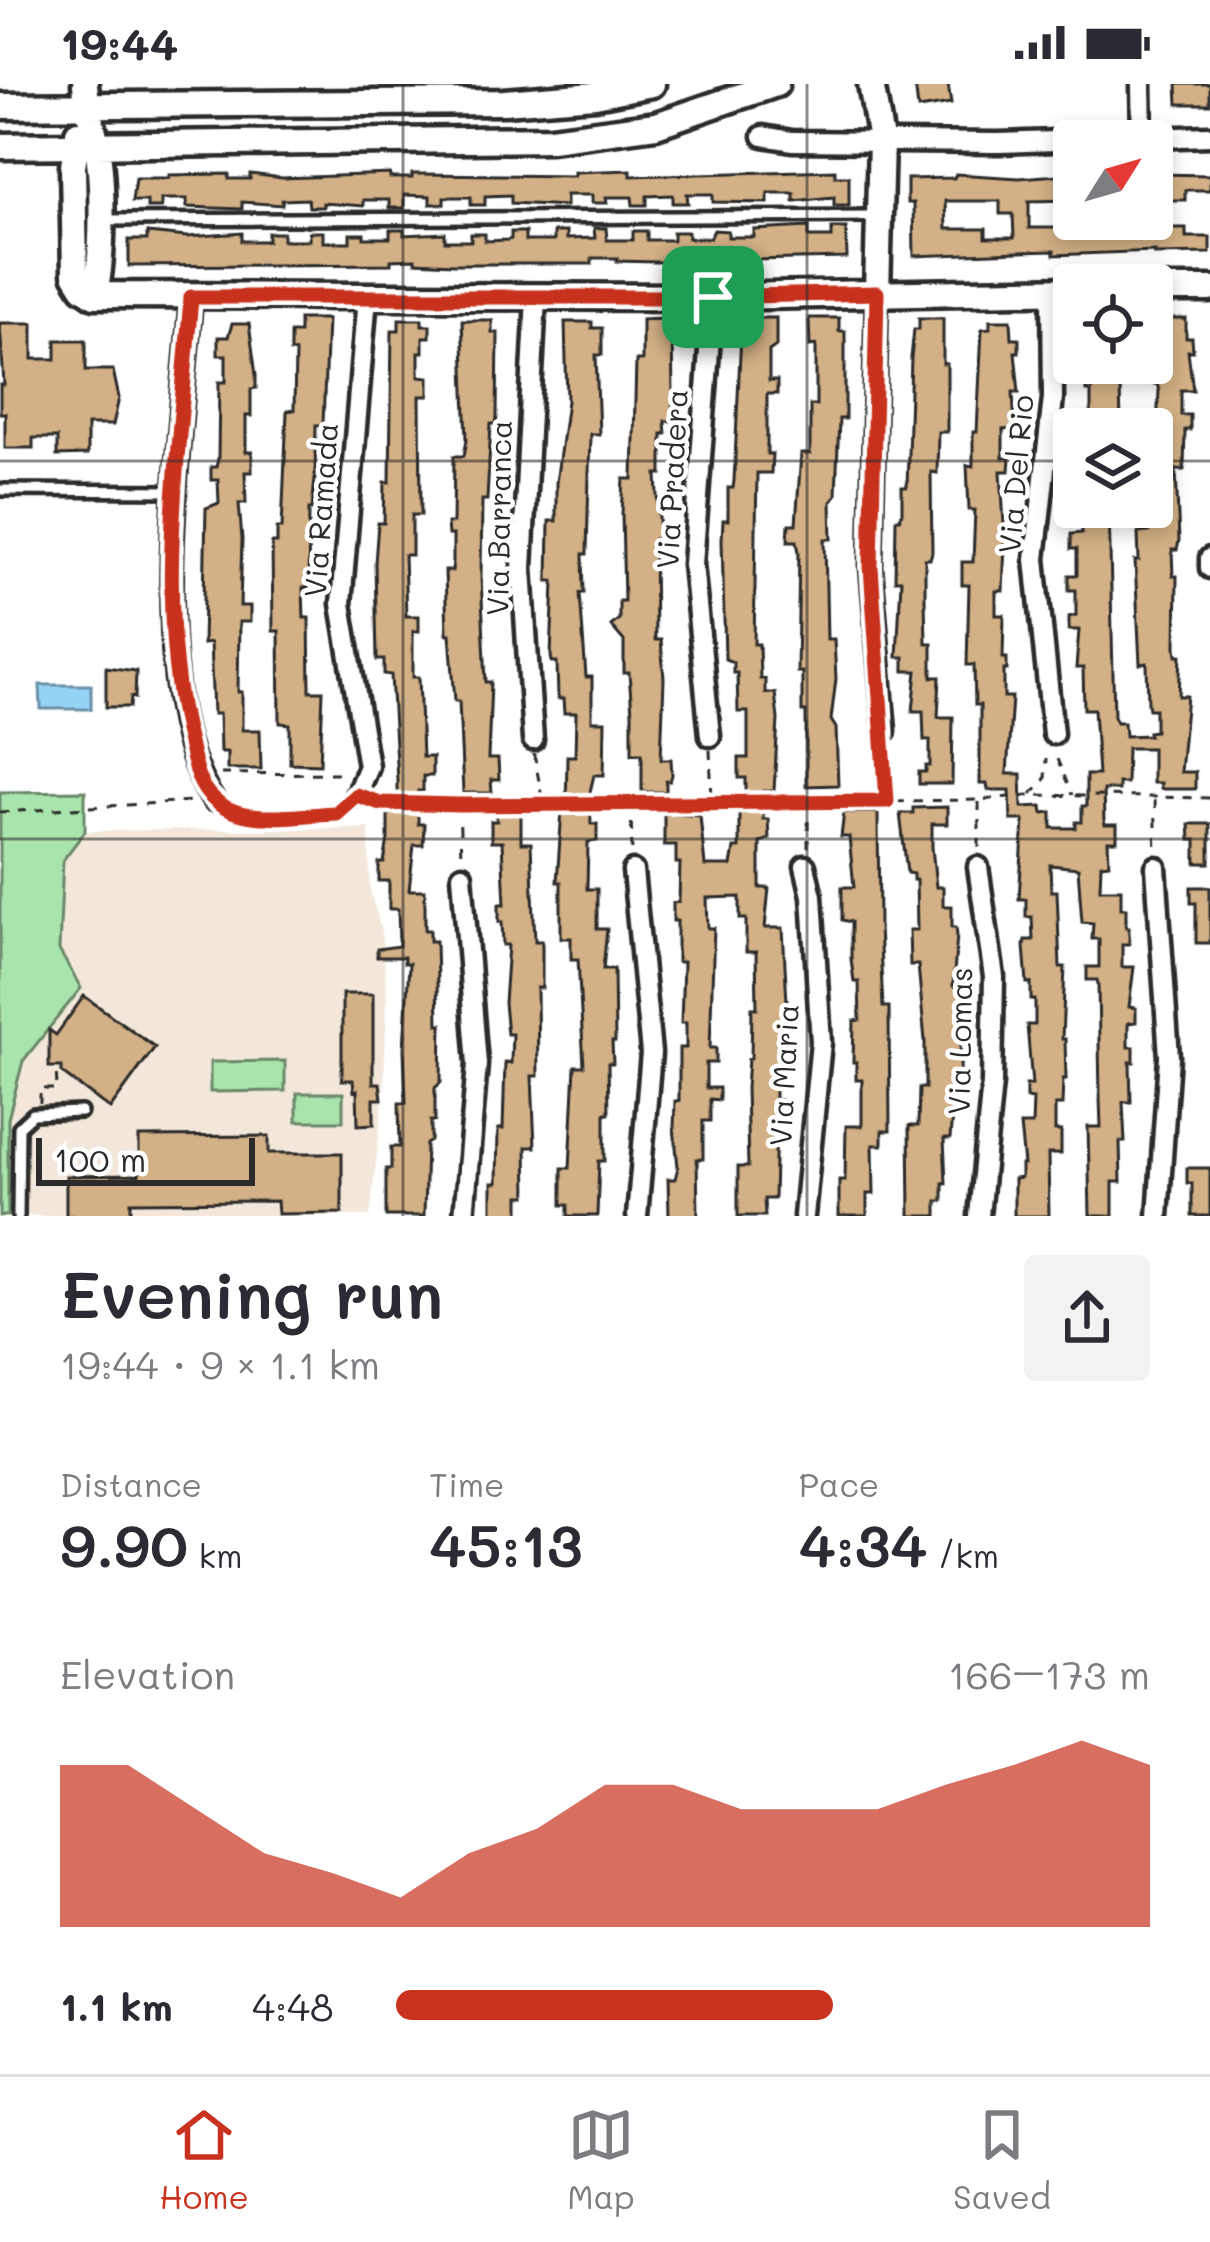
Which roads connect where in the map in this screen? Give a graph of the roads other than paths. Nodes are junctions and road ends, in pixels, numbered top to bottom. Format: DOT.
graph roads {
  1 [pos="652,84"];
  2 [pos="776,84"];
  3 [pos="872,84"];
  4 [pos="1142,84"];
  5 [pos="504,90"];
  6 [pos="86,94"];
  7 [pos="0,106"];
  8 [pos="1142,120"];
  9 [pos="763,136"];
  10 [pos="1210,136"];
  11 [pos="1173,137"];
  12 [pos="880,140"];
  13 [pos="1053,140"];
  14 [pos="460,141"];
  15 [pos="86,144"];
  16 [pos="0,146"];
  17 [pos="879,216"];
  18 [pos="99,220"];
  19 [pos="1053,290"];
  20 [pos="1173,290"];
  21 [pos="1210,290"];
  22 [pos="877,293"];
  23 [pos="95,295"];
  24 [pos="191,297"];
  25 [pos="367,297"];
  26 [pos="536,297"];
  27 [pos="713,297"];
  28 [pos="1054,384"];
  29 [pos="0,490"];
  30 [pos="178,491"];
  31 [pos="1210,558"];
  32 [pos="1210,568"];
  33 [pos="885,731"];
  34 [pos="1053,734"];
  35 [pos="710,736"];
  36 [pos="533,740"];
  37 [pos="356,795"];
  38 [pos="212,800"];
  39 [pos="805,866"];
  40 [pos="978,867"];
  41 [pos="1156,867"];
  42 [pos="633,871"];
  43 [pos="462,874"];
  44 [pos="80,1112"];
  45 [pos="18,1216"];
  46 [pos="464,1216"];
  47 [pos="637,1216"];
  48 [pos="804,1216"];
  49 [pos="979,1216"];
  50 [pos="1159,1216"];
  1 -- 5 [label="street"];
  2 -- 14 [label="street"];
  3 -- 12 [label="street"];
  4 -- 8 [label="street"];
  5 -- 6 [label="street"];
  5 -- 14 [label="street"];
  6 -- 7 [label="street"];
  6 -- 15 [label="street"];
  9 -- 12 [label="street"];
  10 -- 11 [label="street"];
  12 -- 13 [label="street"];
  12 -- 17 [label="street"];
  14 -- 15 [label="street"];
  15 -- 16 [label="street"];
  15 -- 18 [label="street"];
  15 -- 23 [label="street"];
  17 -- 18 [label="lane"];
  17 -- 22 [label="street"];
  18 -- 23 [label="street"];
  19 -- 22 [label="street"];
  20 -- 21 [label="street"];
  22 -- 27 [label="street"];
  22 -- 33 [label="street"];
  23 -- 24 [label="street"];
  24 -- 25 [label="street"];
  24 -- 30 [label="street"];
  25 -- 26 [label="street"];
  25 -- 37 [label="street, Via Ramada"];
  26 -- 27 [label="street"];
  26 -- 36 [label="street, Via Barranca"];
  27 -- 35 [label="street, Via Pradera"];
  28 -- 34 [label="street, Via Del Rio"];
  29 -- 30 [label="lane"];
  30 -- 38 [label="street"];
  31 -- 32 [label="street"];
  39 -- 48 [label="street, Via Maria"];
  40 -- 49 [label="street, Via Lomas"];
  41 -- 50 [label="street"];
  42 -- 47 [label="street"];
  43 -- 46 [label="street"];
  44 -- 45 [label="lane"];
}
